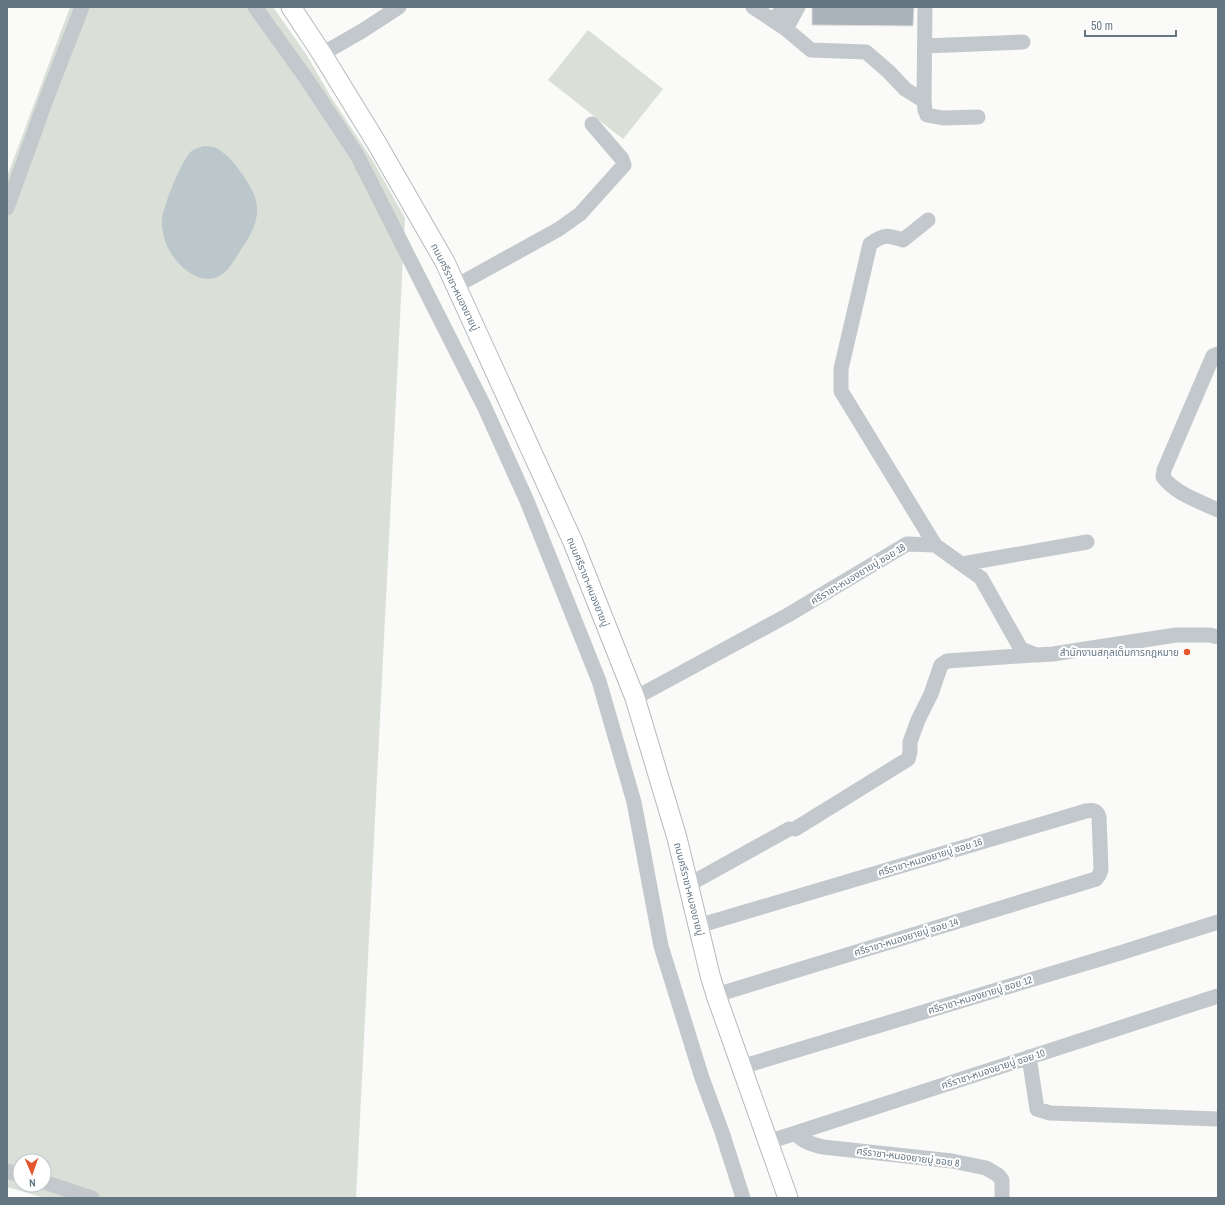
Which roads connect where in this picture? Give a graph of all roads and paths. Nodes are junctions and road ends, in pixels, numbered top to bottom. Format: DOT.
graph roads {
  1 [pos="82,7"];
  2 [pos="255,7"];
  3 [pos="291,7"];
  4 [pos="399,7"];
  5 [pos="753,7"];
  6 [pos="783,7"];
  7 [pos="798,7"];
  8 [pos="925,7"];
  9 [pos="780,25"];
  10 [pos="1023,42"];
  11 [pos="925,46"];
  12 [pos="322,54"];
  13 [pos="924,101"];
  14 [pos="978,117"];
  15 [pos="592,124"];
  16 [pos="7,208"];
  17 [pos="928,220"];
  18 [pos="456,286"];
  19 [pos="1218,354"];
  20 [pos="1218,510"];
  21 [pos="1087,542"];
  22 [pos="935,545"];
  23 [pos="962,564"];
  24 [pos="1218,637"];
  25 [pos="1036,655"];
  26 [pos="635,698"];
  27 [pos="1096,879"];
  28 [pos="688,885"];
  29 [pos="1218,922"];
  30 [pos="698,926"];
  31 [pos="716,995"];
  32 [pos="1218,996"];
  33 [pos="1030,1058"];
  34 [pos="741,1067"];
  35 [pos="1218,1119"];
  36 [pos="796,1133"];
  37 [pos="768,1142"];
  38 [pos="52,1185"];
  39 [pos="92,1198"];
  40 [pos="743,1198"];
  41 [pos="788,1198"];
  42 [pos="1002,1198"];
  1 -- 16 [label="street"];
  2 -- 40 [label="street"];
  3 -- 12 [label="main road, ถนนศรีราชา-หนองยายบู่"];
  4 -- 12 [label="street"];
  5 -- 9 [label="street"];
  6 -- 9 [label="street"];
  7 -- 9 [label="street"];
  8 -- 11 [label="street"];
  9 -- 13 [label="street"];
  10 -- 11 [label="street"];
  11 -- 13 [label="street"];
  12 -- 18 [label="main road, ถนนศรีราชา-หนองยายบู่"];
  13 -- 14 [label="street"];
  15 -- 18 [label="street"];
  17 -- 22 [label="street"];
  18 -- 26 [label="main road, ถนนศรีราชา-หนองยายบู่"];
  19 -- 20 [label="street"];
  21 -- 23 [label="street"];
  22 -- 23 [label="street"];
  22 -- 26 [label="street, ศรีราชา-หนองยายบู่ ซอย 18"];
  23 -- 25 [label="street"];
  24 -- 25 [label="street"];
  25 -- 28 [label="street"];
  26 -- 28 [label="main road, ถนนศรีราชา-หนองยายบู่"];
  27 -- 30 [label="street, ศรีราชา-หนองยายบู่ ซอย 16"];
  27 -- 31 [label="street, ศรีราชา-หนองยายบู่ ซอย 14"];
  28 -- 30 [label="main road, ถนนศรีราชา-หนองยายบู่"];
  29 -- 34 [label="street, ศรีราชา-หนองยายบู่ ซอย 12"];
  30 -- 31 [label="main road, ถนนศรีราชา-หนองยายบู่"];
  31 -- 34 [label="main road, ถนนศรีราชา-หนองยายบู่"];
  32 -- 33 [label="street, ศรีราชา-หนองยายบู่ ซอย 10"];
  33 -- 35 [label="street"];
  33 -- 36 [label="street, ศรีราชา-หนองยายบู่ ซอย 10"];
  34 -- 37 [label="main road, ถนนศรีราชา-หนองยายบู่"];
  36 -- 37 [label="street, ศรีราชา-หนองยายบู่ ซอย 10"];
  36 -- 42 [label="street, ศรีราชา-หนองยายบู่ ซอย 8"];
  37 -- 41 [label="main road, ถนนศรีราชา-หนองยายบู่"];
  38 -- 39 [label="street"];
}
